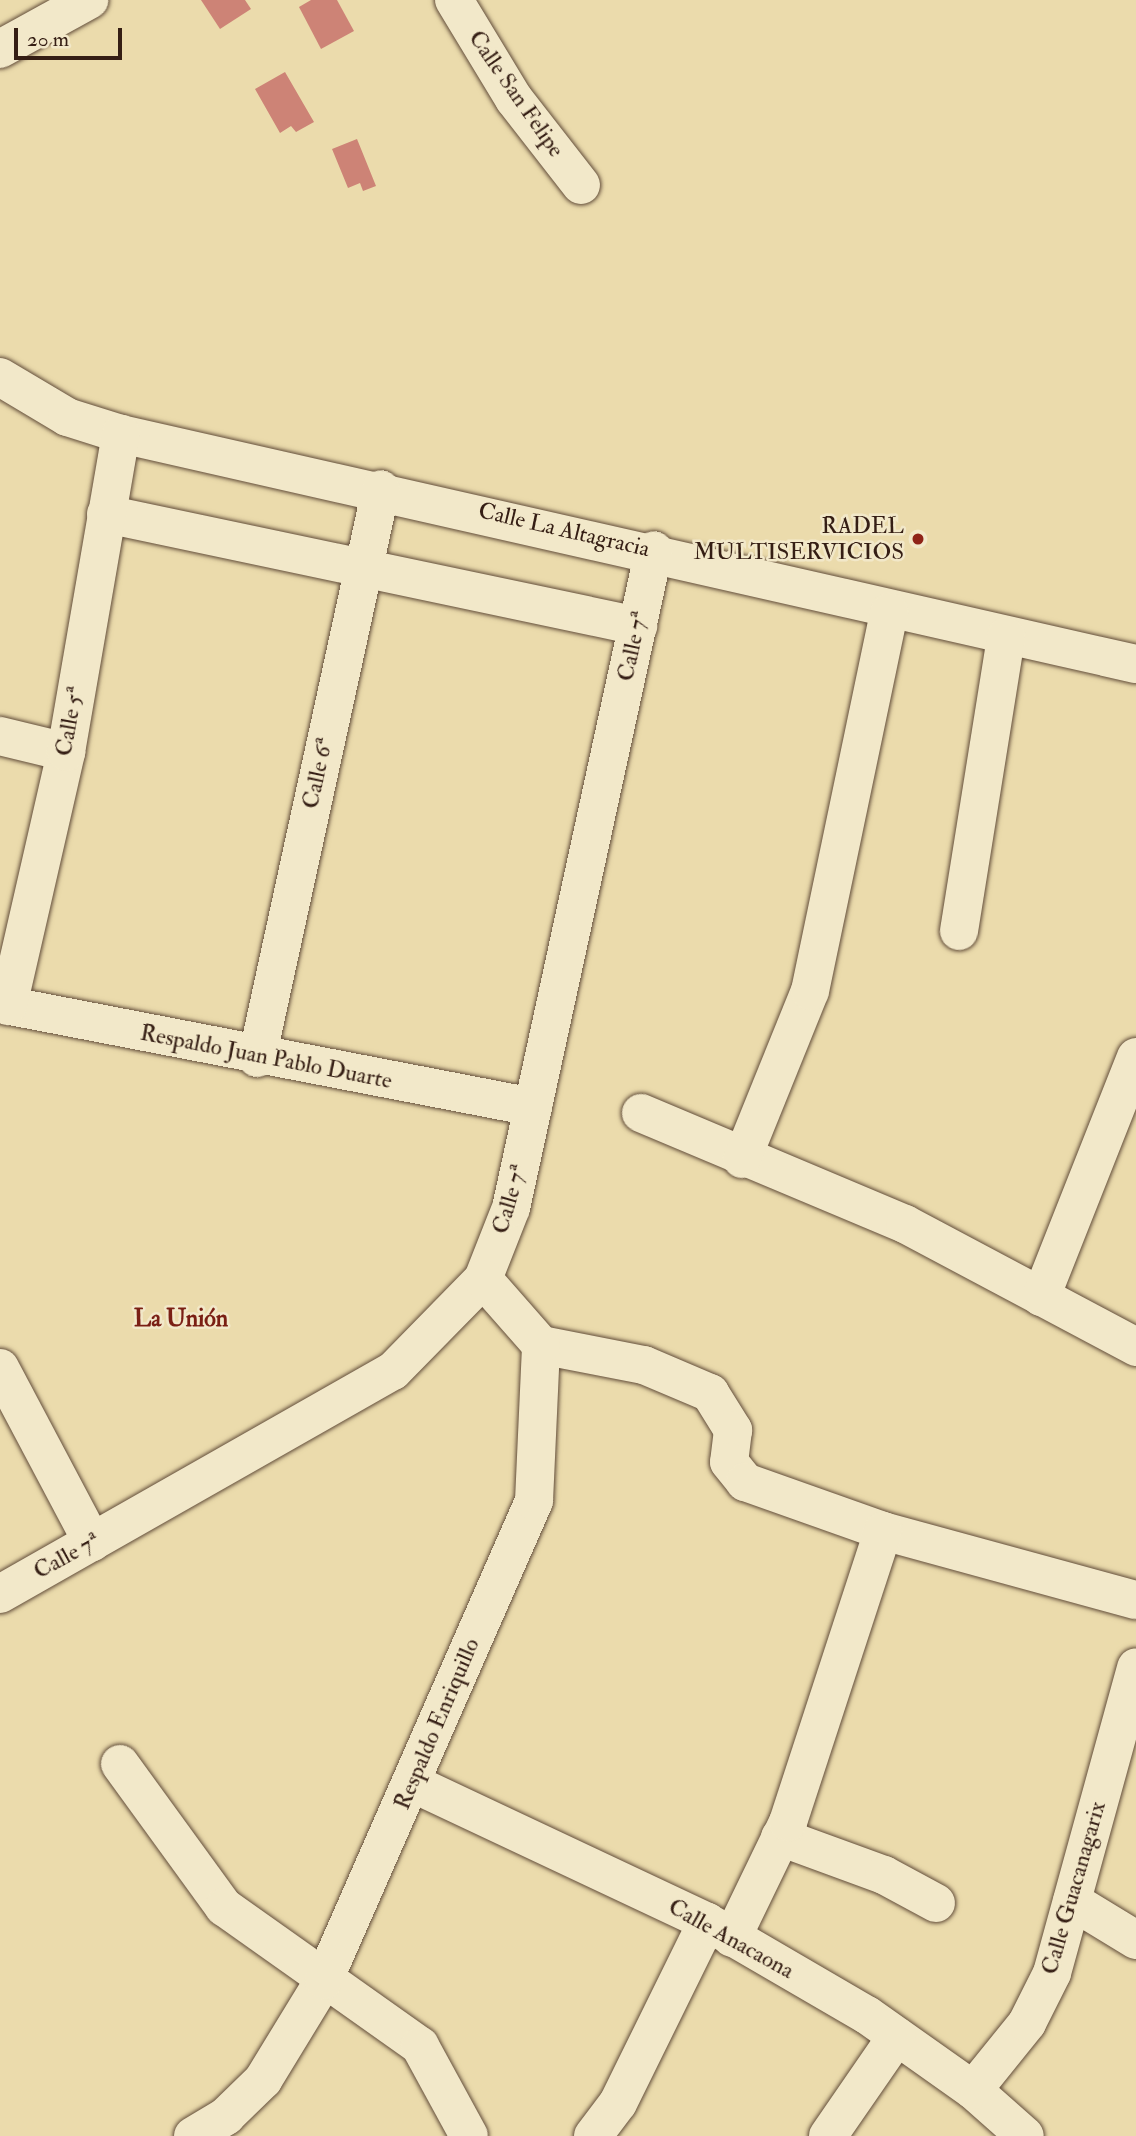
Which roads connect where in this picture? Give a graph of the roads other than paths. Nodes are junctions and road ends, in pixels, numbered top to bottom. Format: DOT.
graph roads {
  1 [pos="89,0"];
  2 [pos="454,0"];
  3 [pos="0,49"];
  4 [pos="582,185"];
  5 [pos="0,377"];
  6 [pos="121,434"];
  7 [pos="381,489"];
  8 [pos="106,514"];
  9 [pos="654,550"];
  10 [pos="364,564"];
  11 [pos="889,612"];
  12 [pos="638,626"];
  13 [pos="1006,637"];
  14 [pos="1136,664"];
  15 [pos="0,736"];
  16 [pos="66,752"];
  17 [pos="959,931"];
  18 [pos="4,1005"];
  19 [pos="1136,1057"];
  20 [pos="257,1058"];
  21 [pos="533,1107"];
  22 [pos="641,1113"];
  23 [pos="742,1159"];
  24 [pos="483,1279"];
  25 [pos="1041,1297"];
  26 [pos="541,1345"];
  27 [pos="1136,1347"];
  28 [pos="0,1368"];
  29 [pos="884,1531"];
  30 [pos="92,1542"];
  31 [pos="0,1594"];
  32 [pos="1136,1600"];
  33 [pos="1136,1667"];
  34 [pos="120,1764"];
  35 [pos="412,1783"];
  36 [pos="780,1837"];
  37 [pos="1072,1901"];
  38 [pos="936,1903"];
  39 [pos="719,1930"];
  40 [pos="1136,1940"];
  41 [pos="324,1980"];
  42 [pos="897,2036"];
  43 [pos="973,2090"];
  44 [pos="235,2126"];
  45 [pos="193,2136"];
  46 [pos="469,2136"];
  47 [pos="593,2136"];
  48 [pos="828,2136"];
  49 [pos="1025,2136"];
  1 -- 3 [label="street"];
  2 -- 4 [label="street, Calle San Felipe"];
  5 -- 6 [label="street, Calle La Altagracia"];
  6 -- 7 [label="street, Calle La Altagracia"];
  6 -- 8 [label="street, Calle 5ª"];
  7 -- 9 [label="street, Calle La Altagracia"];
  7 -- 10 [label="street, Calle 6ª"];
  8 -- 10 [label="street"];
  8 -- 16 [label="street, Calle 5ª"];
  9 -- 11 [label="street, Calle La Altagracia"];
  9 -- 12 [label="street, Calle 7ª"];
  10 -- 12 [label="street"];
  10 -- 20 [label="street, Calle 6ª"];
  11 -- 13 [label="street, Calle La Altagracia"];
  11 -- 23 [label="street"];
  12 -- 21 [label="street, Calle 7ª"];
  13 -- 14 [label="street, Calle La Altagracia"];
  13 -- 17 [label="street"];
  15 -- 16 [label="street"];
  16 -- 18 [label="street, Calle 5ª"];
  18 -- 20 [label="street, Respaldo Juan Pablo Duarte"];
  19 -- 25 [label="street"];
  20 -- 21 [label="street, Respaldo Juan Pablo Duarte"];
  21 -- 24 [label="street, Calle 7ª"];
  22 -- 23 [label="street"];
  23 -- 25 [label="street"];
  24 -- 26 [label="street"];
  24 -- 30 [label="street, Calle 7ª"];
  25 -- 27 [label="street"];
  26 -- 29 [label="street"];
  26 -- 35 [label="street, Respaldo Enriquillo"];
  28 -- 30 [label="street"];
  29 -- 32 [label="street"];
  29 -- 36 [label="street"];
  30 -- 31 [label="street, Calle 7ª"];
  33 -- 37 [label="street, Calle Guacanagarix"];
  34 -- 41 [label="street"];
  35 -- 39 [label="street, Calle Anacaona"];
  35 -- 41 [label="street, Respaldo Enriquillo"];
  36 -- 38 [label="street"];
  36 -- 39 [label="street"];
  37 -- 40 [label="street"];
  37 -- 43 [label="street, Calle Guacanagarix"];
  39 -- 42 [label="street, Calle Anacaona"];
  39 -- 47 [label="street"];
  41 -- 44 [label="street, Respaldo Enriquillo"];
  41 -- 46 [label="street"];
  42 -- 43 [label="street, Calle Anacaona"];
  42 -- 48 [label="street"];
  43 -- 49 [label="street, Calle Anacaona"];
  44 -- 45 [label="street, Respaldo Enriquillo"];
}
